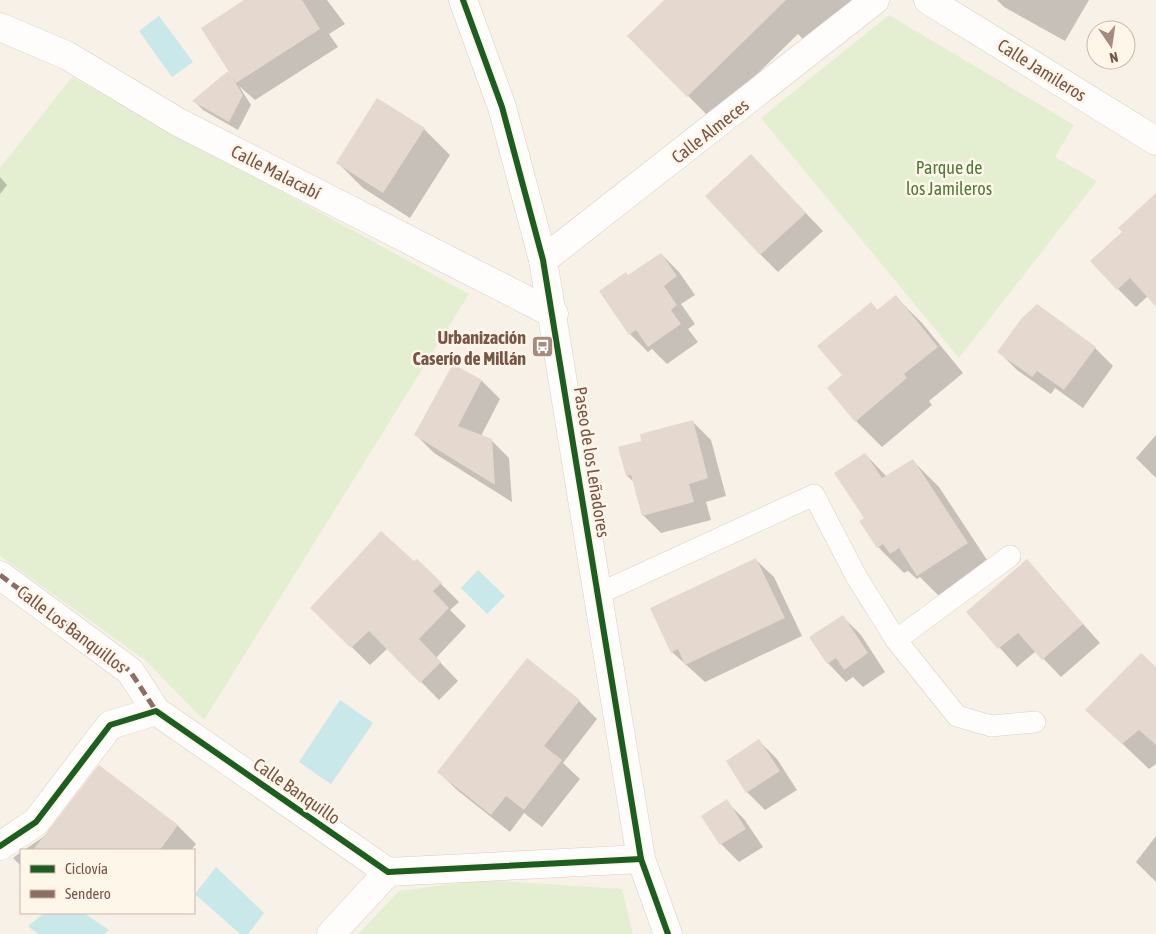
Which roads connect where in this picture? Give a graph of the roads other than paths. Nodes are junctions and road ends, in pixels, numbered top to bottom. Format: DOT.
graph roads {
  1 [pos="463,0"];
  2 [pos="875,0"];
  3 [pos="928,0"];
  4 [pos="0,27"];
  5 [pos="1156,141"];
  6 [pos="543,260"];
  7 [pos="554,314"];
  8 [pos="1010,556"];
  9 [pos="0,575"];
  10 [pos="598,594"];
  11 [pos="896,640"];
  12 [pos="156,711"];
  13 [pos="1034,722"];
  14 [pos="0,846"];
  15 [pos="641,859"];
  16 [pos="388,872"];
  17 [pos="331,934"];
  18 [pos="668,934"];
  1 -- 6 [label="street, Paseo de los Leñadores"];
  2 -- 6 [label="street, Calle Almeces"];
  3 -- 5 [label="street, Calle Jamileros"];
  4 -- 7 [label="street, Calle Malacabí"];
  6 -- 7 [label="street, Paseo de los Leñadores"];
  7 -- 10 [label="street, Paseo de los Leñadores"];
  8 -- 11 [label="lane"];
  9 -- 12 [label="street, Calle Los Banquillos"];
  10 -- 11 [label="lane"];
  10 -- 15 [label="street, Paseo de los Leñadores"];
  11 -- 13 [label="lane"];
  12 -- 14 [label="street"];
  12 -- 16 [label="street, Calle Banquillo"];
  15 -- 16 [label="street"];
  15 -- 18 [label="street, Paseo de los Leñadores"];
  16 -- 17 [label="street"];
}
